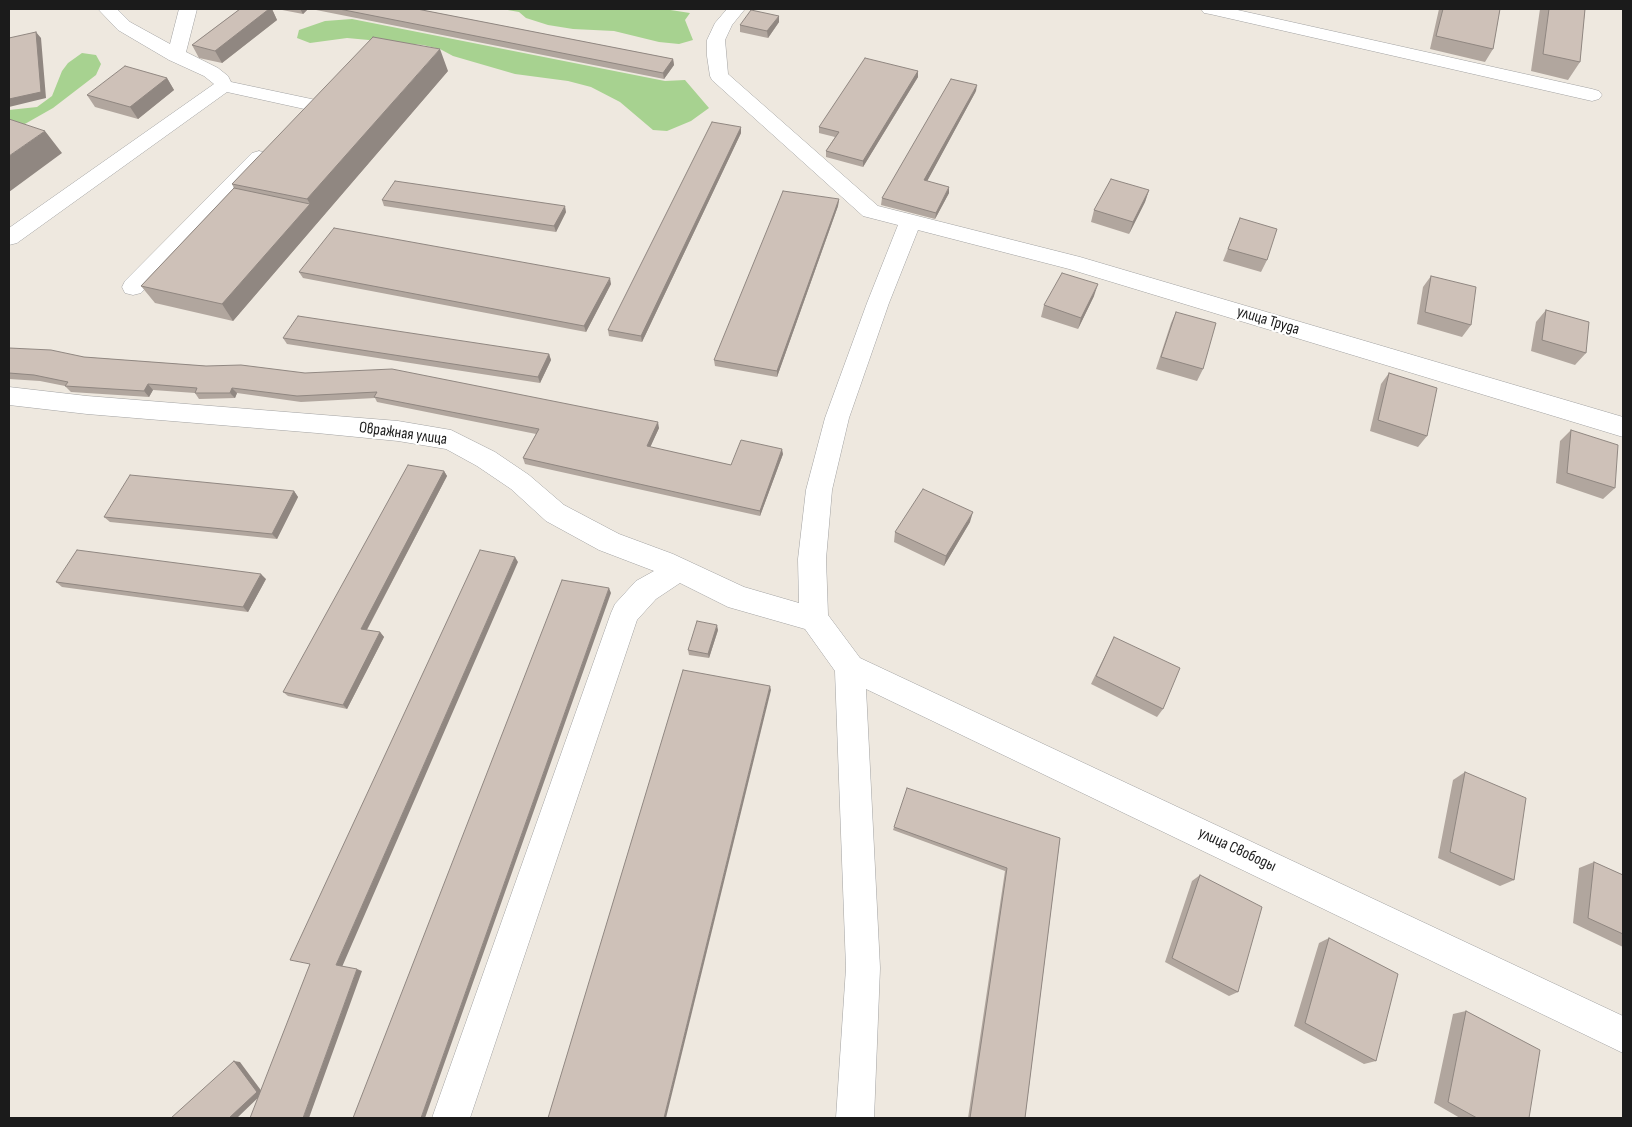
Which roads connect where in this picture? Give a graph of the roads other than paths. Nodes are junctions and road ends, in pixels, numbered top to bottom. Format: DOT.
graph roads {
  1 [pos="107,9"];
  2 [pos="188,9"];
  3 [pos="736,9"];
  4 [pos="1210,9"];
  5 [pos="176,56"];
  6 [pos="224,86"];
  7 [pos="1592,95"];
  8 [pos="309,105"];
  9 [pos="275,140"];
  10 [pos="910,222"];
  11 [pos="9,238"];
  12 [pos="133,287"];
  13 [pos="9,396"];
  14 [pos="1623,427"];
  15 [pos="679,570"];
  16 [pos="814,618"];
  17 [pos="850,667"];
  18 [pos="1623,1036"];
  19 [pos="451,1118"];
  20 [pos="855,1118"];
  1 -- 5 [label="street"];
  2 -- 5 [label="street"];
  3 -- 10 [label="street, улица Труда"];
  4 -- 7 [label="street"];
  5 -- 6 [label="street"];
  6 -- 8 [label="street"];
  6 -- 11 [label="street"];
  9 -- 12 [label="street"];
  10 -- 14 [label="street, улица Труда"];
  10 -- 16 [label="street"];
  13 -- 15 [label="street, Овражная улица"];
  15 -- 16 [label="street, Овражная улица"];
  15 -- 19 [label="street"];
  16 -- 17 [label="street"];
  17 -- 18 [label="street, улица Свободы"];
  17 -- 20 [label="street"];
}
